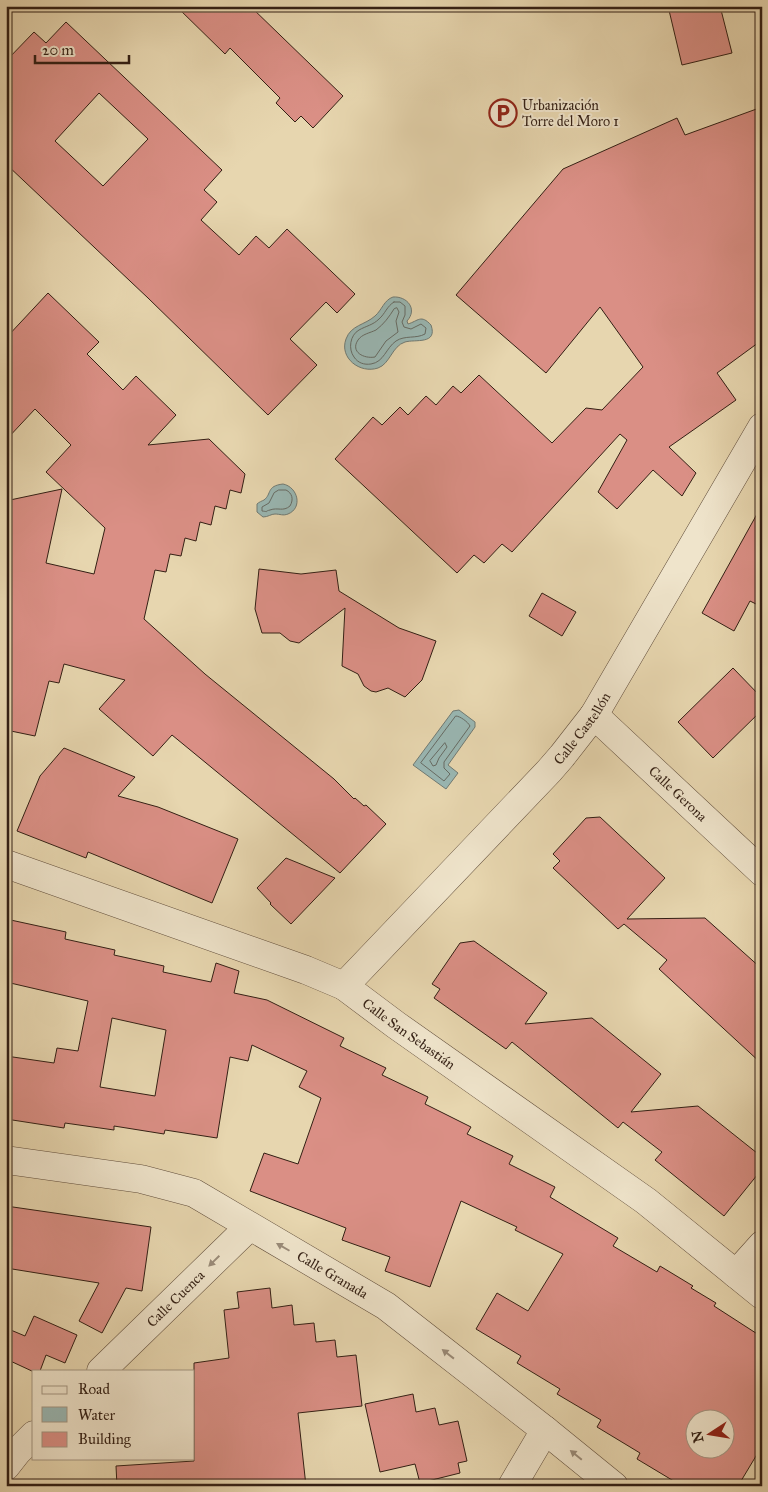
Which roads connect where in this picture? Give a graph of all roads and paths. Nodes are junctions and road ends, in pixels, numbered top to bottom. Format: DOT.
graph roads {
  1 [pos="762,427"];
  2 [pos="594,715"];
  3 [pos="6,864"];
  4 [pos="762,872"];
  5 [pos="344,986"];
  6 [pos="6,1160"];
  7 [pos="249,1227"];
  8 [pos="762,1245"];
  9 [pos="736,1274"];
  10 [pos="762,1295"];
  11 [pos="101,1370"];
  12 [pos="545,1430"];
  13 [pos="512,1486"];
  14 [pos="614,1486"];
  1 -- 2 [label="street, Calle Castellón"];
  2 -- 4 [label="street, Calle Gerona"];
  2 -- 5 [label="street, Calle Castellón"];
  3 -- 5 [label="street, Calle San Sebastián"];
  5 -- 9 [label="street, Calle San Sebastián"];
  6 -- 7 [label="street, Calle Granada"];
  7 -- 11 [label="street, Calle Cuenca, one-way"];
  12 -- 7 [label="street, Calle Granada, one-way"];
  8 -- 9 [label="street"];
  9 -- 10 [label="street, Calle San Sebastián"];
  12 -- 13 [label="street"];
  14 -- 12 [label="street, Calle Granada, one-way"];
}
